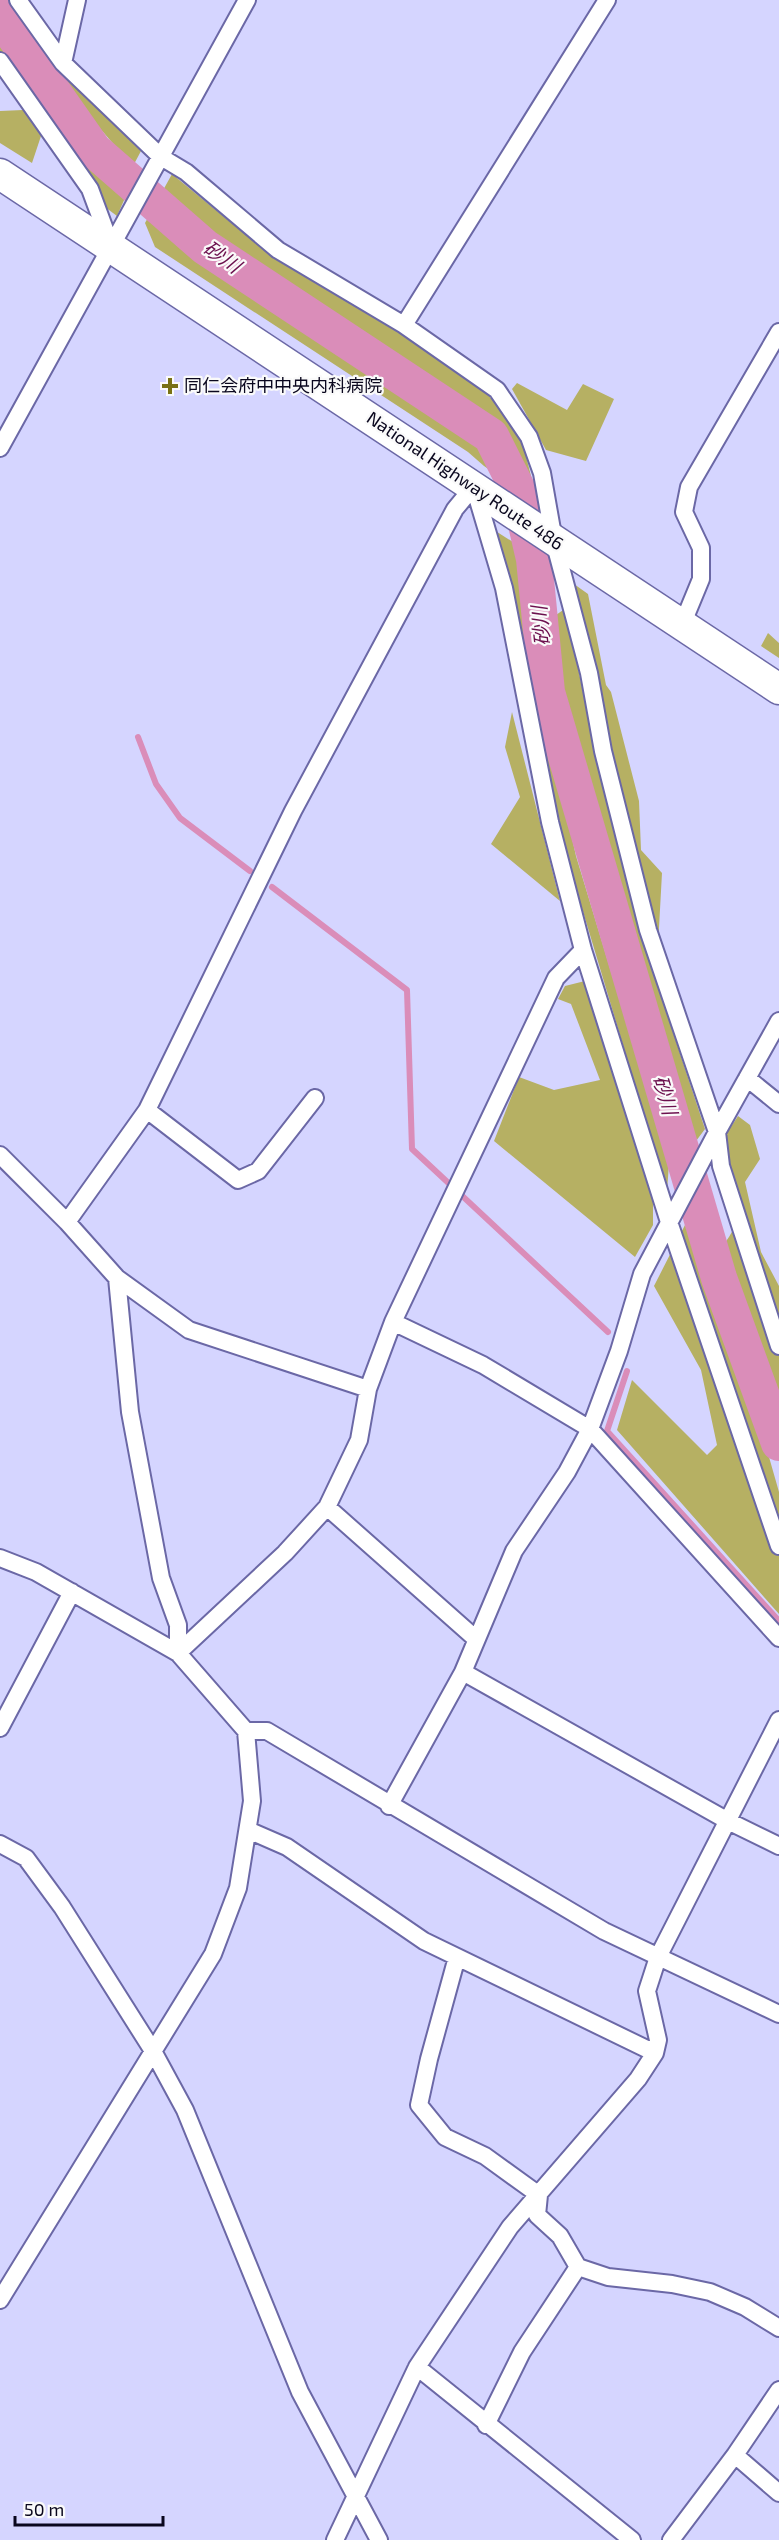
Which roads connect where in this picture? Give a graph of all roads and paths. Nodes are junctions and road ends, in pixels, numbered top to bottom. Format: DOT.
graph roads {
  1 [pos="18,0"];
  2 [pos="77,0"];
  3 [pos="247,0"];
  4 [pos="607,0"];
  5 [pos="0,61"];
  6 [pos="63,63"];
  7 [pos="161,158"];
  8 [pos="0,174"];
  9 [pos="118,235"];
  10 [pos="404,325"];
  11 [pos="779,332"];
  12 [pos="0,448"];
  13 [pos="483,492"];
  14 [pos="555,541"];
  15 [pos="682,625"];
  16 [pos="779,689"];
  17 [pos="583,950"];
  18 [pos="779,1022"];
  19 [pos="747,1078"];
  20 [pos="315,1098"];
  21 [pos="779,1104"];
  22 [pos="147,1110"];
  23 [pos="717,1132"];
  24 [pos="0,1155"];
  25 [pos="68,1222"];
  26 [pos="669,1222"];
  27 [pos="117,1278"];
  28 [pos="393,1322"];
  29 [pos="779,1346"];
  30 [pos="368,1389"];
  31 [pos="590,1429"];
  32 [pos="327,1507"];
  33 [pos="779,1546"];
  34 [pos="0,1558"];
  35 [pos="72,1592"];
  36 [pos="779,1638"];
  37 [pos="476,1639"];
  38 [pos="178,1653"];
  39 [pos="463,1672"];
  40 [pos="779,1720"];
  41 [pos="0,1728"];
  42 [pos="246,1731"];
  43 [pos="389,1806"];
  44 [pos="728,1821"];
  45 [pos="249,1830"];
  46 [pos="0,1844"];
  47 [pos="779,1846"];
  48 [pos="457,1957"];
  49 [pos="658,1957"];
  50 [pos="779,2014"];
  51 [pos="153,2051"];
  52 [pos="655,2053"];
  53 [pos="539,2195"];
  54 [pos="578,2267"];
  55 [pos="0,2300"];
  56 [pos="779,2328"];
  57 [pos="417,2367"];
  58 [pos="779,2390"];
  59 [pos="486,2425"];
  60 [pos="735,2455"];
  61 [pos="779,2493"];
  62 [pos="356,2499"];
  63 [pos="335,2540"];
  64 [pos="379,2540"];
  65 [pos="632,2540"];
  66 [pos="671,2540"];
  1 -- 6 [label="street"];
  2 -- 6 [label="street"];
  3 -- 7 [label="street"];
  4 -- 10 [label="street"];
  5 -- 9 [label="street"];
  6 -- 7 [label="street"];
  7 -- 9 [label="street"];
  7 -- 10 [label="street"];
  8 -- 9 [label="highway, National Highway Route 486"];
  9 -- 12 [label="street"];
  9 -- 13 [label="highway, National Highway Route 486"];
  10 -- 14 [label="street"];
  11 -- 15 [label="street"];
  13 -- 14 [label="highway, National Highway Route 486"];
  13 -- 17 [label="street"];
  13 -- 22 [label="street"];
  14 -- 15 [label="highway, National Highway Route 486"];
  14 -- 23 [label="street"];
  15 -- 16 [label="highway, National Highway Route 486"];
  17 -- 26 [label="street"];
  17 -- 28 [label="street"];
  18 -- 19 [label="street"];
  19 -- 21 [label="street"];
  19 -- 23 [label="street"];
  20 -- 22 [label="street"];
  22 -- 25 [label="street"];
  23 -- 26 [label="street"];
  23 -- 29 [label="street"];
  24 -- 25 [label="street"];
  25 -- 27 [label="street"];
  26 -- 31 [label="street"];
  26 -- 33 [label="street"];
  27 -- 30 [label="street"];
  27 -- 38 [label="street"];
  28 -- 30 [label="street"];
  28 -- 31 [label="street"];
  30 -- 32 [label="street"];
  31 -- 36 [label="street"];
  31 -- 37 [label="street"];
  32 -- 37 [label="street"];
  32 -- 38 [label="street"];
  34 -- 35 [label="street"];
  35 -- 38 [label="street"];
  35 -- 41 [label="street"];
  37 -- 39 [label="street"];
  38 -- 42 [label="street"];
  39 -- 43 [label="street"];
  39 -- 44 [label="street"];
  40 -- 44 [label="street"];
  42 -- 43 [label="street"];
  42 -- 45 [label="street"];
  43 -- 49 [label="street"];
  44 -- 47 [label="street"];
  44 -- 49 [label="street"];
  45 -- 48 [label="street"];
  45 -- 51 [label="street"];
  46 -- 51 [label="street"];
  48 -- 52 [label="street"];
  48 -- 53 [label="street"];
  49 -- 50 [label="street"];
  49 -- 52 [label="street"];
  51 -- 55 [label="street"];
  51 -- 62 [label="street"];
  52 -- 53 [label="street"];
  53 -- 54 [label="street"];
  53 -- 57 [label="street"];
  54 -- 56 [label="street"];
  54 -- 59 [label="street"];
  57 -- 59 [label="street"];
  57 -- 62 [label="street"];
  58 -- 60 [label="street"];
  59 -- 65 [label="street"];
  60 -- 61 [label="street"];
  60 -- 66 [label="street"];
  62 -- 63 [label="street"];
  62 -- 64 [label="street"];
}
